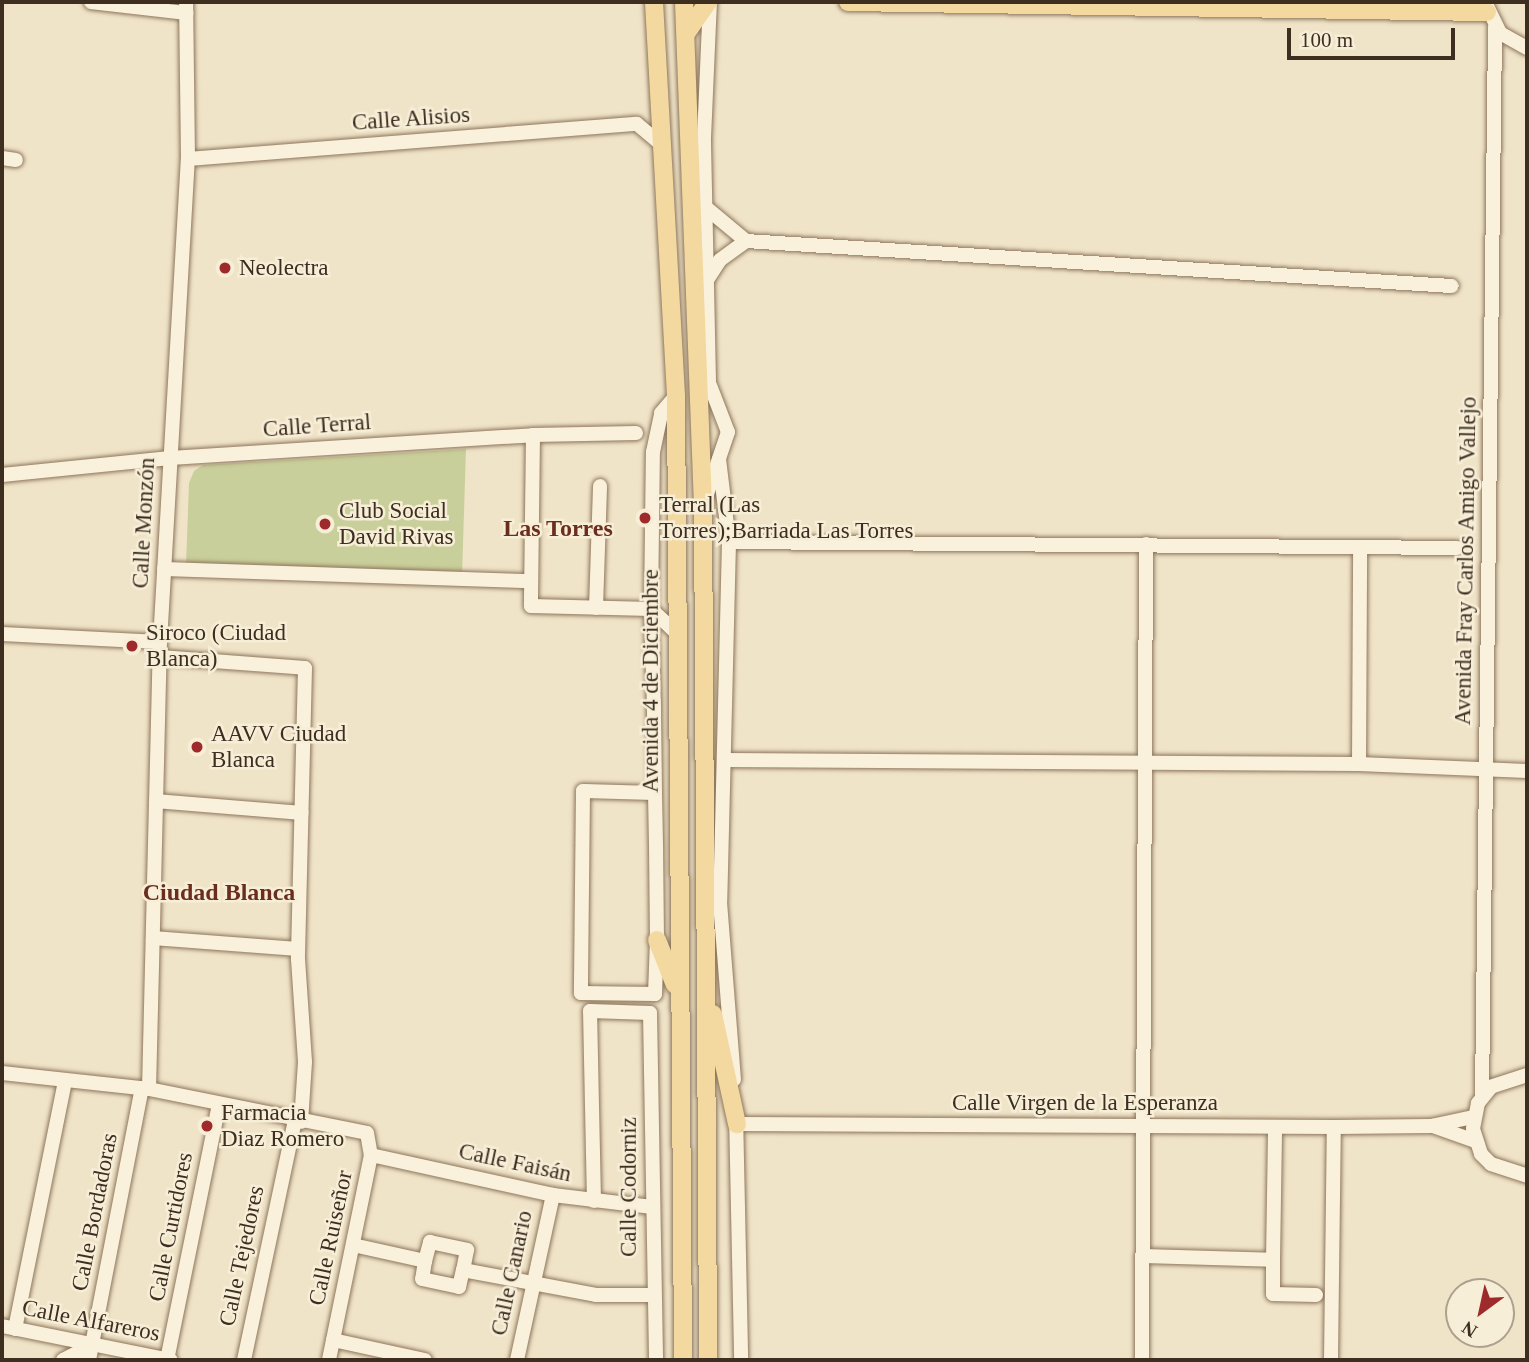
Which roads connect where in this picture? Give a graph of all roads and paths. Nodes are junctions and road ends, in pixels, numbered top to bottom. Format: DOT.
graph roads {
  1 [pos="91,2"];
  2 [pos="654,2"];
  3 [pos="684,2"];
  4 [pos="709,2"];
  5 [pos="849,2"];
  6 [pos="952,3"];
  7 [pos="186,7"];
  8 [pos="1489,14"];
  9 [pos="687,32"];
  10 [pos="1527,48"];
  11 [pos="664,146"];
  12 [pos="188,159"];
  13 [pos="704,206"];
  14 [pos="746,241"];
  15 [pos="707,280"];
  16 [pos="1452,286"];
  17 [pos="701,362"];
  18 [pos="709,382"];
  19 [pos="676,396"];
  20 [pos="661,413"];
  21 [pos="636,433"];
  22 [pos="533,435"];
  23 [pos="653,452"];
  24 [pos="170,458"];
  25 [pos="719,459"];
  26 [pos="2,475"];
  27 [pos="600,486"];
  28 [pos="703,505"];
  29 [pos="729,542"];
  30 [pos="1146,544"];
  31 [pos="1360,548"];
  32 [pos="1457,548"];
  33 [pos="164,569"];
  34 [pos="531,581"];
  35 [pos="596,608"];
  36 [pos="651,609"];
  37 [pos="675,631"];
  38 [pos="2,634"];
  39 [pos="160,650"];
  40 [pos="725,761"];
  41 [pos="1142,764"];
  42 [pos="1360,764"];
  43 [pos="1486,771"];
  44 [pos="1527,771"];
  45 [pos="655,793"];
  46 [pos="156,801"];
  47 [pos="302,813"];
  48 [pos="153,938"];
  49 [pos="657,940"];
  50 [pos="298,949"];
  51 [pos="705,982"];
  52 [pos="679,996"];
  53 [pos="2,1073"];
  54 [pos="1527,1075"];
  55 [pos="65,1080"];
  56 [pos="146,1088"];
  57 [pos="1482,1096"];
  58 [pos="219,1104"];
  59 [pos="1474,1117"];
  60 [pos="298,1121"];
  61 [pos="737,1124"];
  62 [pos="1144,1125"];
  63 [pos="1432,1126"];
  64 [pos="1275,1127"];
  65 [pos="1334,1127"];
  66 [pos="1475,1141"];
  67 [pos="371,1156"];
  68 [pos="1527,1176"];
  69 [pos="552,1195"];
  70 [pos="594,1201"];
  71 [pos="652,1208"];
  72 [pos="353,1245"];
  73 [pos="1142,1255"];
  74 [pos="1273,1260"];
  75 [pos="425,1261"];
  76 [pos="463,1270"];
  77 [pos="533,1284"];
  78 [pos="652,1295"];
  79 [pos="1316,1296"];
  80 [pos="8,1328"];
  81 [pos="333,1340"];
  82 [pos="93,1345"];
  83 [pos="63,1360"];
  84 [pos="89,1360"];
  85 [pos="169,1360"];
  86 [pos="243,1360"];
  87 [pos="329,1360"];
  88 [pos="425,1360"];
  89 [pos="517,1360"];
  90 [pos="656,1360"];
  91 [pos="684,1360"];
  92 [pos="708,1360"];
  93 [pos="741,1360"];
  94 [pos="1142,1360"];
  95 [pos="1331,1360"];
  1 -- 7 [label="street"];
  2 -- 11 [label="main road, Avenida 4 de Diciembre"];
  3 -- 9 [label="main road"];
  4 -- 9 [label="main road"];
  4 -- 13 [label="street"];
  5 -- 6 [label="main road"];
  6 -- 8 [label="main road"];
  7 -- 12 [label="street, Calle Monzón"];
  8 -- 10 [label="street"];
  8 -- 43 [label="street, Avenida Fray Carlos Amigo Vallejo"];
  9 -- 17 [label="main road"];
  11 -- 12 [label="street, Calle Alisios"];
  11 -- 19 [label="main road, Avenida 4 de Diciembre"];
  12 -- 24 [label="street, Calle Monzón"];
  13 -- 14 [label="street"];
  13 -- 15 [label="street"];
  14 -- 15 [label="street"];
  14 -- 16 [label="street"];
  15 -- 18 [label="street"];
  17 -- 18 [label="street"];
  17 -- 28 [label="main road"];
  18 -- 25 [label="street"];
  19 -- 20 [label="street"];
  19 -- 37 [label="main road, Avenida 4 de Diciembre"];
  20 -- 21 [label="street"];
  20 -- 23 [label="street"];
  21 -- 22 [label="street, Calle Terral"];
  21 -- 23 [label="street"];
  22 -- 24 [label="street, Calle Terral"];
  22 -- 34 [label="street"];
  23 -- 36 [label="street"];
  24 -- 26 [label="street, Calle Terral"];
  24 -- 33 [label="street, Calle Monzón"];
  25 -- 28 [label="street"];
  25 -- 29 [label="street"];
  27 -- 35 [label="street"];
  28 -- 51 [label="main road"];
  29 -- 30 [label="street"];
  29 -- 40 [label="street"];
  30 -- 31 [label="street"];
  30 -- 41 [label="street"];
  31 -- 32 [label="street"];
  31 -- 42 [label="street"];
  33 -- 34 [label="street"];
  33 -- 39 [label="street, Calle Monzón"];
  34 -- 35 [label="street"];
  35 -- 36 [label="street"];
  36 -- 37 [label="street"];
  36 -- 45 [label="street"];
  37 -- 52 [label="main road, Avenida 4 de Diciembre"];
  38 -- 39 [label="street"];
  39 -- 46 [label="street, Calle Monzón"];
  39 -- 47 [label="street, Calle Tejedores"];
  40 -- 41 [label="street"];
  40 -- 61 [label="street"];
  41 -- 42 [label="street"];
  41 -- 62 [label="street"];
  42 -- 43 [label="street"];
  43 -- 44 [label="street"];
  43 -- 57 [label="street, Avenida Fray Carlos Amigo Vallejo"];
  45 -- 49 [label="street"];
  45 -- 49 [label="street"];
  46 -- 47 [label="street"];
  46 -- 48 [label="street, Calle Monzón"];
  47 -- 50 [label="street, Calle Tejedores"];
  48 -- 50 [label="street"];
  48 -- 56 [label="street, Calle Monzón"];
  49 -- 52 [label="main road"];
  50 -- 60 [label="street, Calle Tejedores"];
  51 -- 61 [label="main road"];
  51 -- 92 [label="main road"];
  52 -- 91 [label="main road, Avenida 4 de Diciembre"];
  53 -- 55 [label="street"];
  54 -- 57 [label="street"];
  55 -- 56 [label="street"];
  55 -- 80 [label="street"];
  56 -- 58 [label="street"];
  56 -- 82 [label="street, Calle Bordadoras"];
  57 -- 59 [label="street"];
  58 -- 60 [label="street"];
  58 -- 85 [label="street, Calle Curtidores"];
  59 -- 63 [label="street, Calle Virgen de la Esperanza"];
  59 -- 66 [label="street"];
  60 -- 67 [label="street, Calle Ruiseñor"];
  60 -- 86 [label="street, Calle Tejedores"];
  61 -- 62 [label="street, Calle Virgen de la Esperanza"];
  61 -- 93 [label="street"];
  62 -- 64 [label="street, Calle Virgen de la Esperanza"];
  62 -- 73 [label="street"];
  63 -- 65 [label="street, Calle Virgen de la Esperanza"];
  63 -- 66 [label="street, Calle Virgen de la Esperanza"];
  64 -- 65 [label="street, Calle Virgen de la Esperanza"];
  64 -- 74 [label="street"];
  65 -- 95 [label="street"];
  66 -- 68 [label="street"];
  67 -- 69 [label="street, Calle Faisán"];
  67 -- 72 [label="street, Calle Ruiseñor"];
  69 -- 70 [label="street, Calle Faisán"];
  69 -- 77 [label="street, Calle Canario"];
  70 -- 71 [label="street, Calle Faisán"];
  70 -- 71 [label="street, Calle Codorniz"];
  71 -- 78 [label="street, Calle Codorniz"];
  72 -- 75 [label="street"];
  72 -- 81 [label="street, Calle Ruiseñor"];
  73 -- 74 [label="street"];
  73 -- 94 [label="street"];
  74 -- 79 [label="street"];
  75 -- 76 [label="street"];
  75 -- 76 [label="street"];
  76 -- 77 [label="street"];
  77 -- 78 [label="street"];
  77 -- 89 [label="street, Calle Canario"];
  78 -- 90 [label="street, Calle Codorniz"];
  80 -- 82 [label="street, Calle Alfareros"];
  81 -- 87 [label="street, Calle Ruiseñor"];
  81 -- 88 [label="street"];
  82 -- 83 [label="street"];
  82 -- 84 [label="street, Calle Bordadoras"];
  82 -- 85 [label="street, Calle Alfareros"];
}
